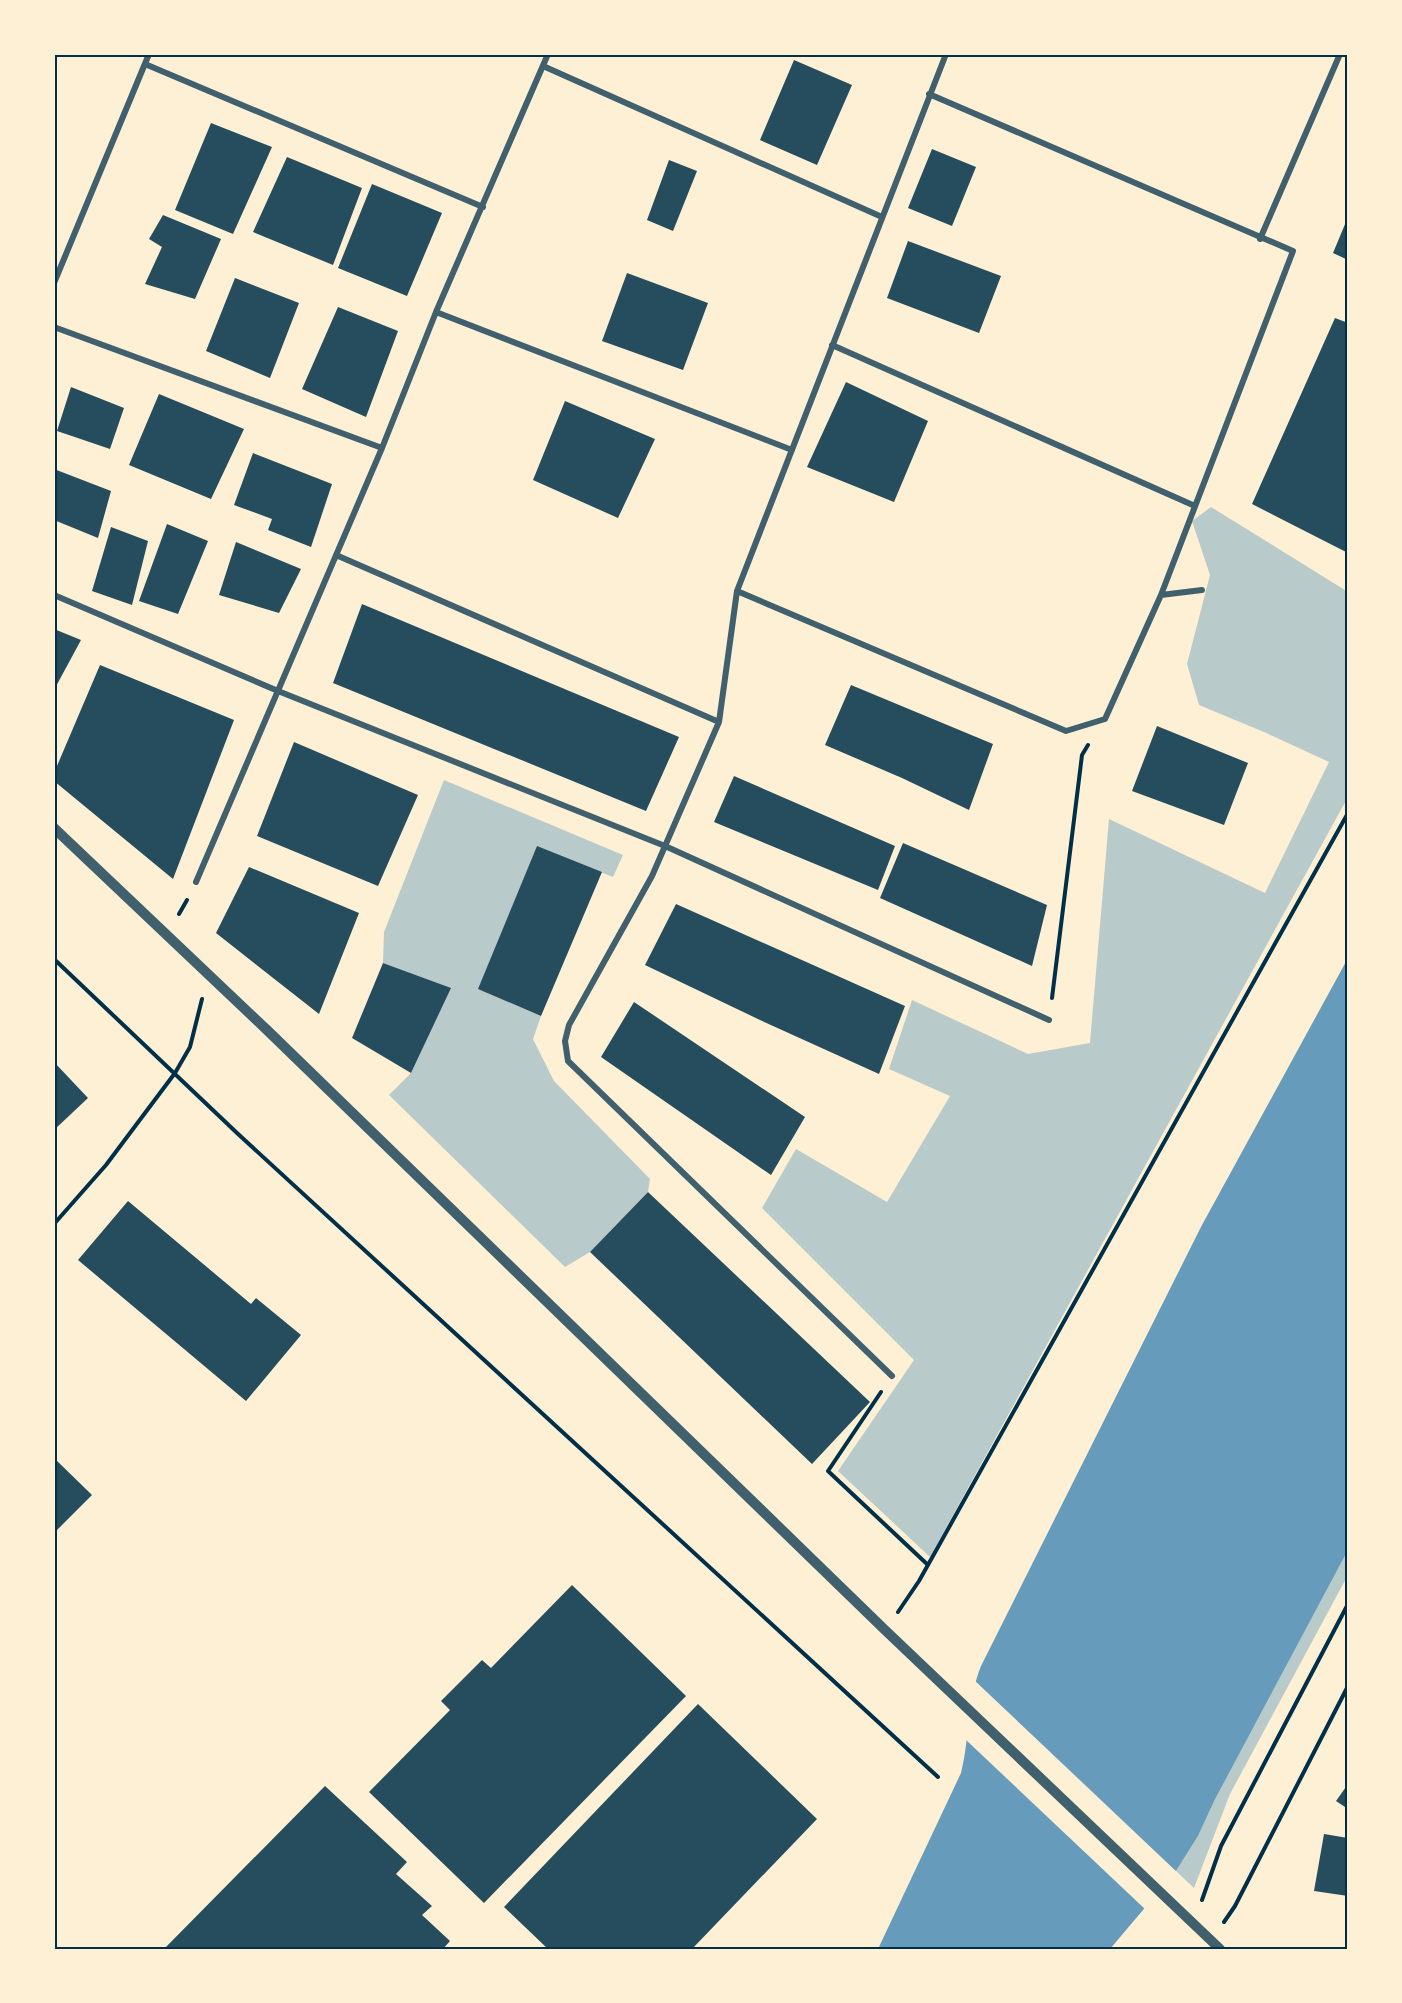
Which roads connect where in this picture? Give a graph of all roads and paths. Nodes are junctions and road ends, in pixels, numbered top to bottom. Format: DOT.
graph roads {
  1 [pos="149,54"];
  2 [pos="548,54"];
  3 [pos="946,54"];
  4 [pos="1340,54"];
  5 [pos="145,64"];
  6 [pos="543,66"];
  7 [pos="929,94"];
  8 [pos="483,207"];
  9 [pos="882,218"];
  10 [pos="1260,239"];
  11 [pos="54,283"];
  12 [pos="436,312"];
  13 [pos="54,327"];
  14 [pos="832,345"];
  15 [pos="382,448"];
  16 [pos="792,450"];
  17 [pos="1195,506"];
  18 [pos="336,555"];
  19 [pos="1202,590"];
  20 [pos="737,591"];
  21 [pos="54,595"];
  22 [pos="1161,595"];
  23 [pos="278,692"];
  24 [pos="1105,719"];
  25 [pos="719,722"];
  26 [pos="1348,813"];
  27 [pos="54,828"];
  28 [pos="665,846"];
  29 [pos="196,882"];
  30 [pos="167,936"];
  31 [pos="54,958"];
  32 [pos="209,975"];
  33 [pos="1049,1020"];
  34 [pos="175,1073"];
  35 [pos="54,1224"];
  36 [pos="892,1376"];
  37 [pos="928,1565"];
  38 [pos="1348,1604"];
  39 [pos="885,1630"];
  40 [pos="1348,1686"];
  41 [pos="938,1777"];
  42 [pos="1236,1906"];
  43 [pos="1200,1908"];
  44 [pos="1220,1949"];
  1 -- 5 [label="street"];
  2 -- 6 [label="street"];
  3 -- 7 [label="street"];
  4 -- 10 [label="street"];
  5 -- 8 [label="street"];
  5 -- 11 [label="street"];
  6 -- 8 [label="street"];
  6 -- 9 [label="street"];
  7 -- 9 [label="street"];
  7 -- 10 [label="street"];
  8 -- 12 [label="street"];
  9 -- 14 [label="street"];
  10 -- 17 [label="street"];
  12 -- 15 [label="street"];
  12 -- 16 [label="street"];
  13 -- 15 [label="street"];
  14 -- 16 [label="street"];
  14 -- 17 [label="street"];
  15 -- 18 [label="street"];
  16 -- 20 [label="street"];
  17 -- 22 [label="street"];
  18 -- 23 [label="street"];
  18 -- 25 [label="street"];
  19 -- 22 [label="street"];
  20 -- 24 [label="street"];
  20 -- 25 [label="street"];
  21 -- 23 [label="street"];
  22 -- 24 [label="street"];
  23 -- 28 [label="street"];
  23 -- 29 [label="street"];
  24 -- 33 [label="path"];
  25 -- 28 [label="street"];
  26 -- 37 [label="path"];
  27 -- 30 [label="street"];
  28 -- 33 [label="street"];
  28 -- 36 [label="street"];
  29 -- 30 [label="path"];
  30 -- 32 [label="street"];
  31 -- 34 [label="path"];
  32 -- 34 [label="path"];
  32 -- 39 [label="street"];
  34 -- 35 [label="path"];
  34 -- 41 [label="path"];
  36 -- 37 [label="path"];
  37 -- 39 [label="path"];
  38 -- 43 [label="path"];
  39 -- 44 [label="street"];
  40 -- 42 [label="path"];
}
